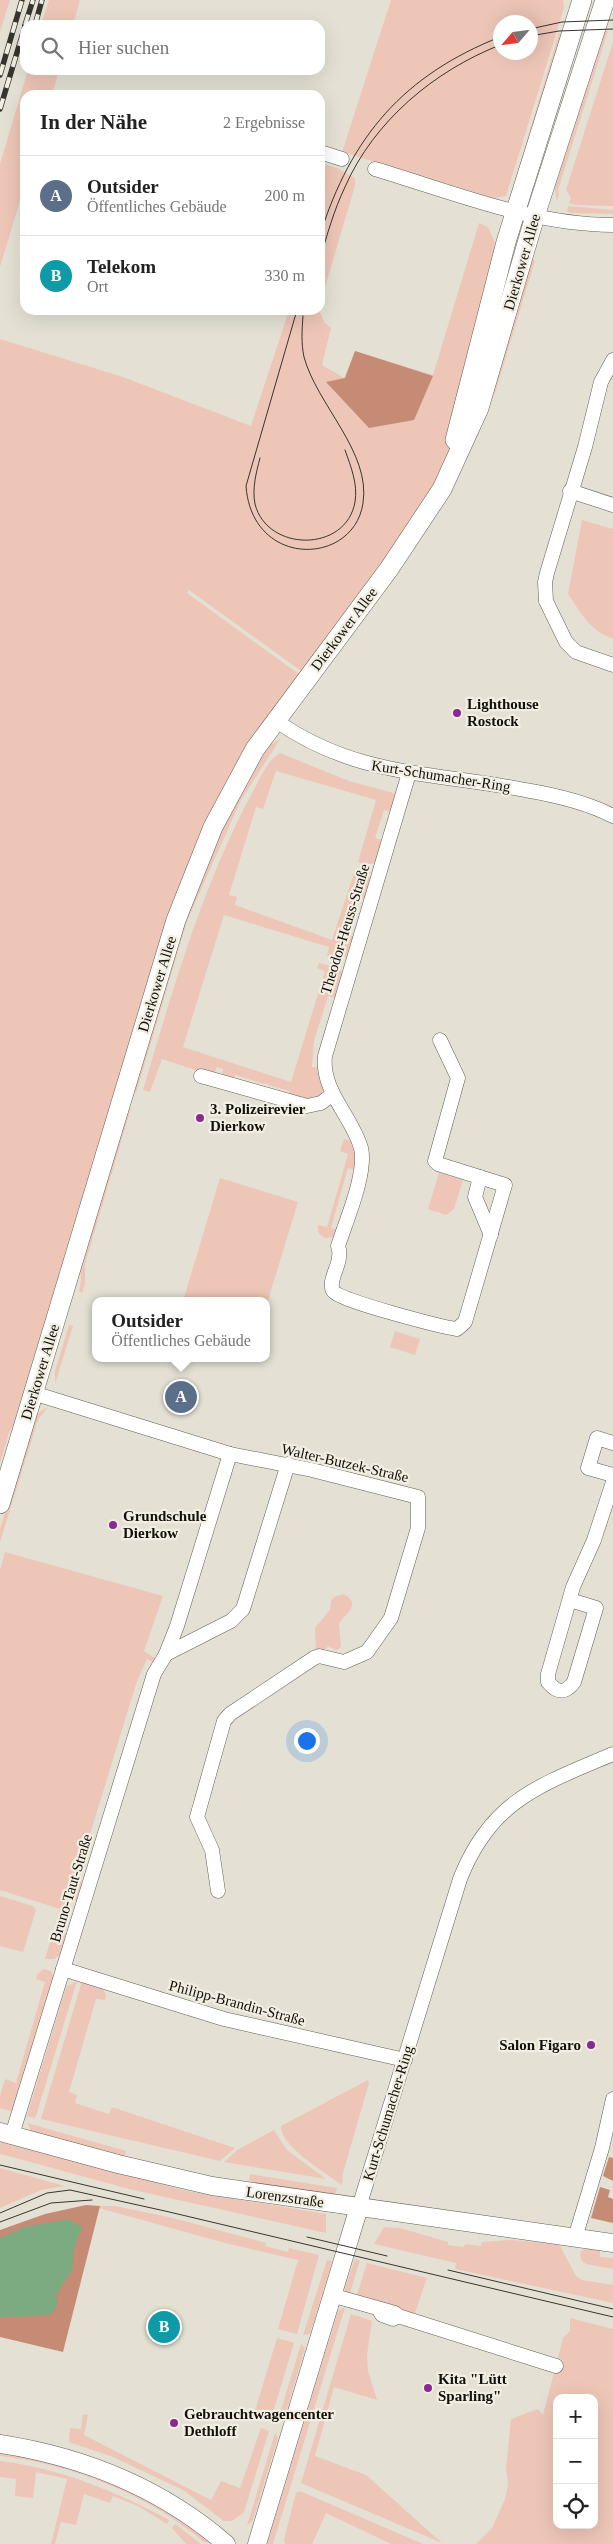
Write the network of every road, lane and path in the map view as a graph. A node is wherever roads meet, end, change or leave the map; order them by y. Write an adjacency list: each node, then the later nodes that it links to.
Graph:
1 (582, 0): 6 (main road, Dierkower Allee)
2 (604, 0): 6 (main road, Dierkower Allee)
3 (325, 153): 4 (street)
4 (342, 158)
5 (375, 169): 6 (street, Dierkower Allee)
6 (526, 213): 7 (street); 12 (main road, Dierkower Allee)
7 (613, 225)
8 (613, 360): 9 (street)
9 (570, 491): 10 (street); 11 (street)
10 (613, 505)
11 (613, 664)
12 (275, 720): 13 (street, Kurt-Schumacher-Ring); 20 (main road, Dierkower Allee)
13 (409, 773): 14 (street, Kurt-Schumacher-Ring); 17 (street, Theodor-Heuss-Straße)
14 (612, 811)
15 (440, 1040): 18 (street, Theodor-Heuss-Straße)
16 (201, 1076): 17 (street)
17 (333, 1094): 19 (street, Theodor-Heuss-Straße)
18 (480, 1177): 19 (street); 19 (street, Theodor-Heuss-Straße)
19 (491, 1235)
20 (33, 1393): 22 (street, Walter-Butzek-Straße); 26 (main road, Dierkower Allee)
21 (613, 1443): 24 (street)
22 (230, 1454): 23 (street, Walter-Butzek-Straße); 28 (street, Bruno-Taut-Straße)
23 (288, 1464): 28 (street); 30 (street, Walter-Butzek-Straße)
24 (613, 1475)
25 (613, 1482): 27 (street)
26 (0, 1504)
27 (570, 1600): 27 (street)
28 (166, 1654): 31 (street, Bruno-Taut-Straße)
29 (613, 1754): 32 (street, Kurt-Schumacher-Ring)
30 (218, 1891)
31 (63, 1969): 32 (street, Philipp-Brandin-Straße); 34 (street, Bruno-Taut-Straße)
32 (405, 2060): 36 (street, Kurt-Schumacher-Ring)
33 (613, 2099): 35 (street)
34 (6, 2134): 36 (street, Lorenzstraße)
35 (608, 2150): 37 (street)
36 (359, 2207): 37 (street, Lorenzstraße); 39 (street, Kurt-Schumacher-Ring)
37 (575, 2238): 38 (street, Lorenzstraße)
38 (613, 2243)
39 (331, 2295): 40 (street); 43 (street, Kurt-Schumacher-Ring)
40 (556, 2366)
41 (0, 2444): 42 (street)
42 (226, 2544)
43 (257, 2544)

